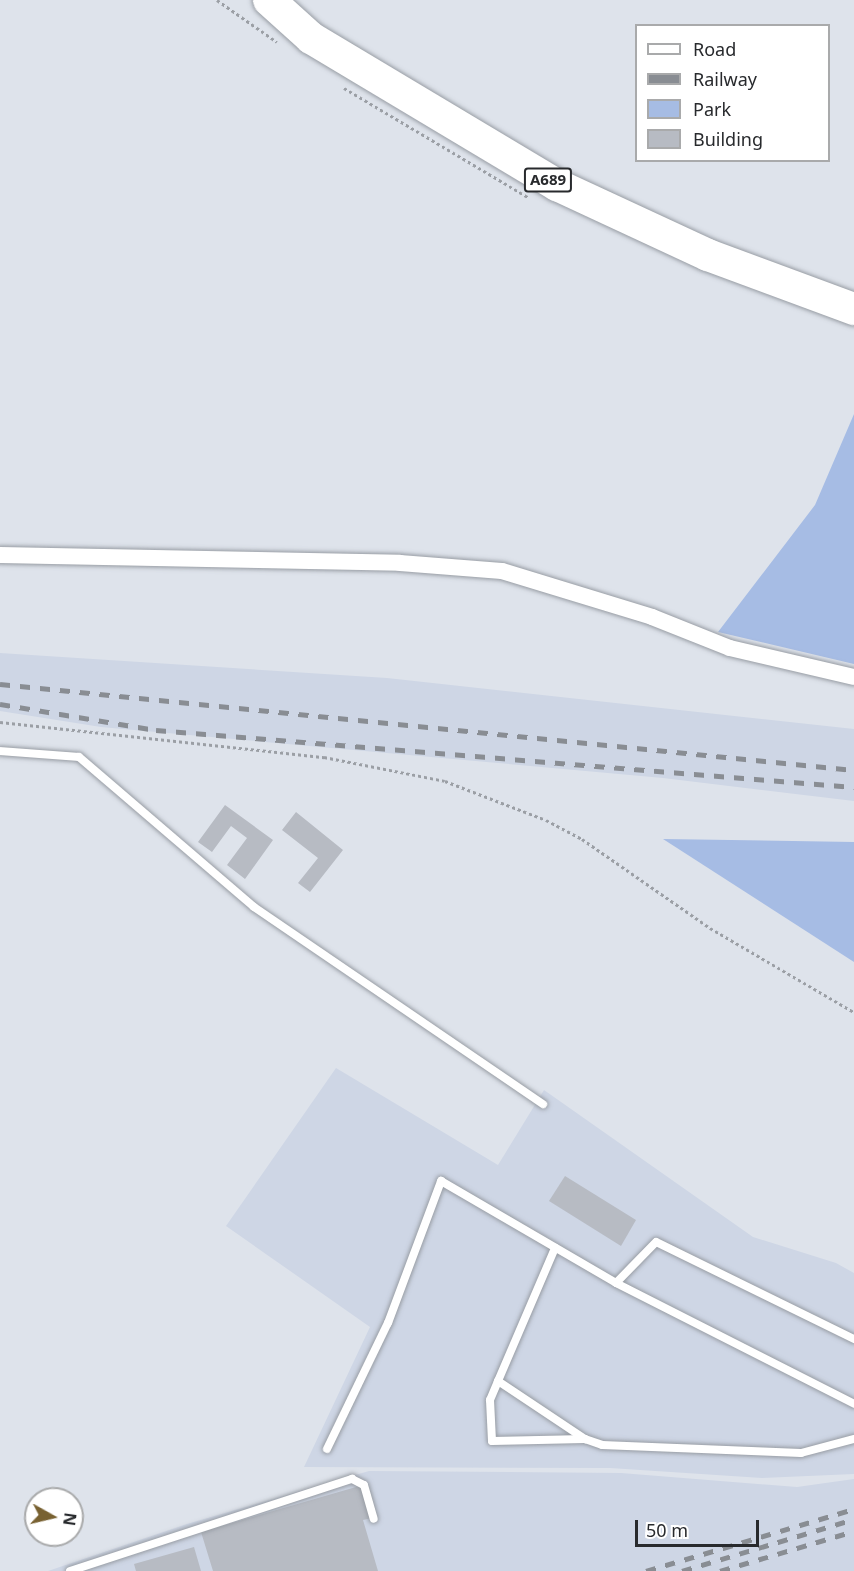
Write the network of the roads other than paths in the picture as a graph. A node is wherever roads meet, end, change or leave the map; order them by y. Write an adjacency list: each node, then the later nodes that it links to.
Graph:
1 (269, 0): 2 (highway, A689)
2 (854, 309)
3 (0, 555): 4 (street)
4 (854, 677)
5 (0, 751): 6 (lane)
6 (543, 1104)
7 (555, 1248): 8 (lane); 10 (lane); 14 (lane)
8 (616, 1283): 9 (lane); 11 (lane)
9 (854, 1339)
10 (498, 1381): 12 (lane); 12 (lane)
11 (854, 1404)
12 (585, 1439): 13 (lane)
13 (854, 1439)
14 (327, 1449)
15 (374, 1519): 16 (lane)
16 (70, 1571)

